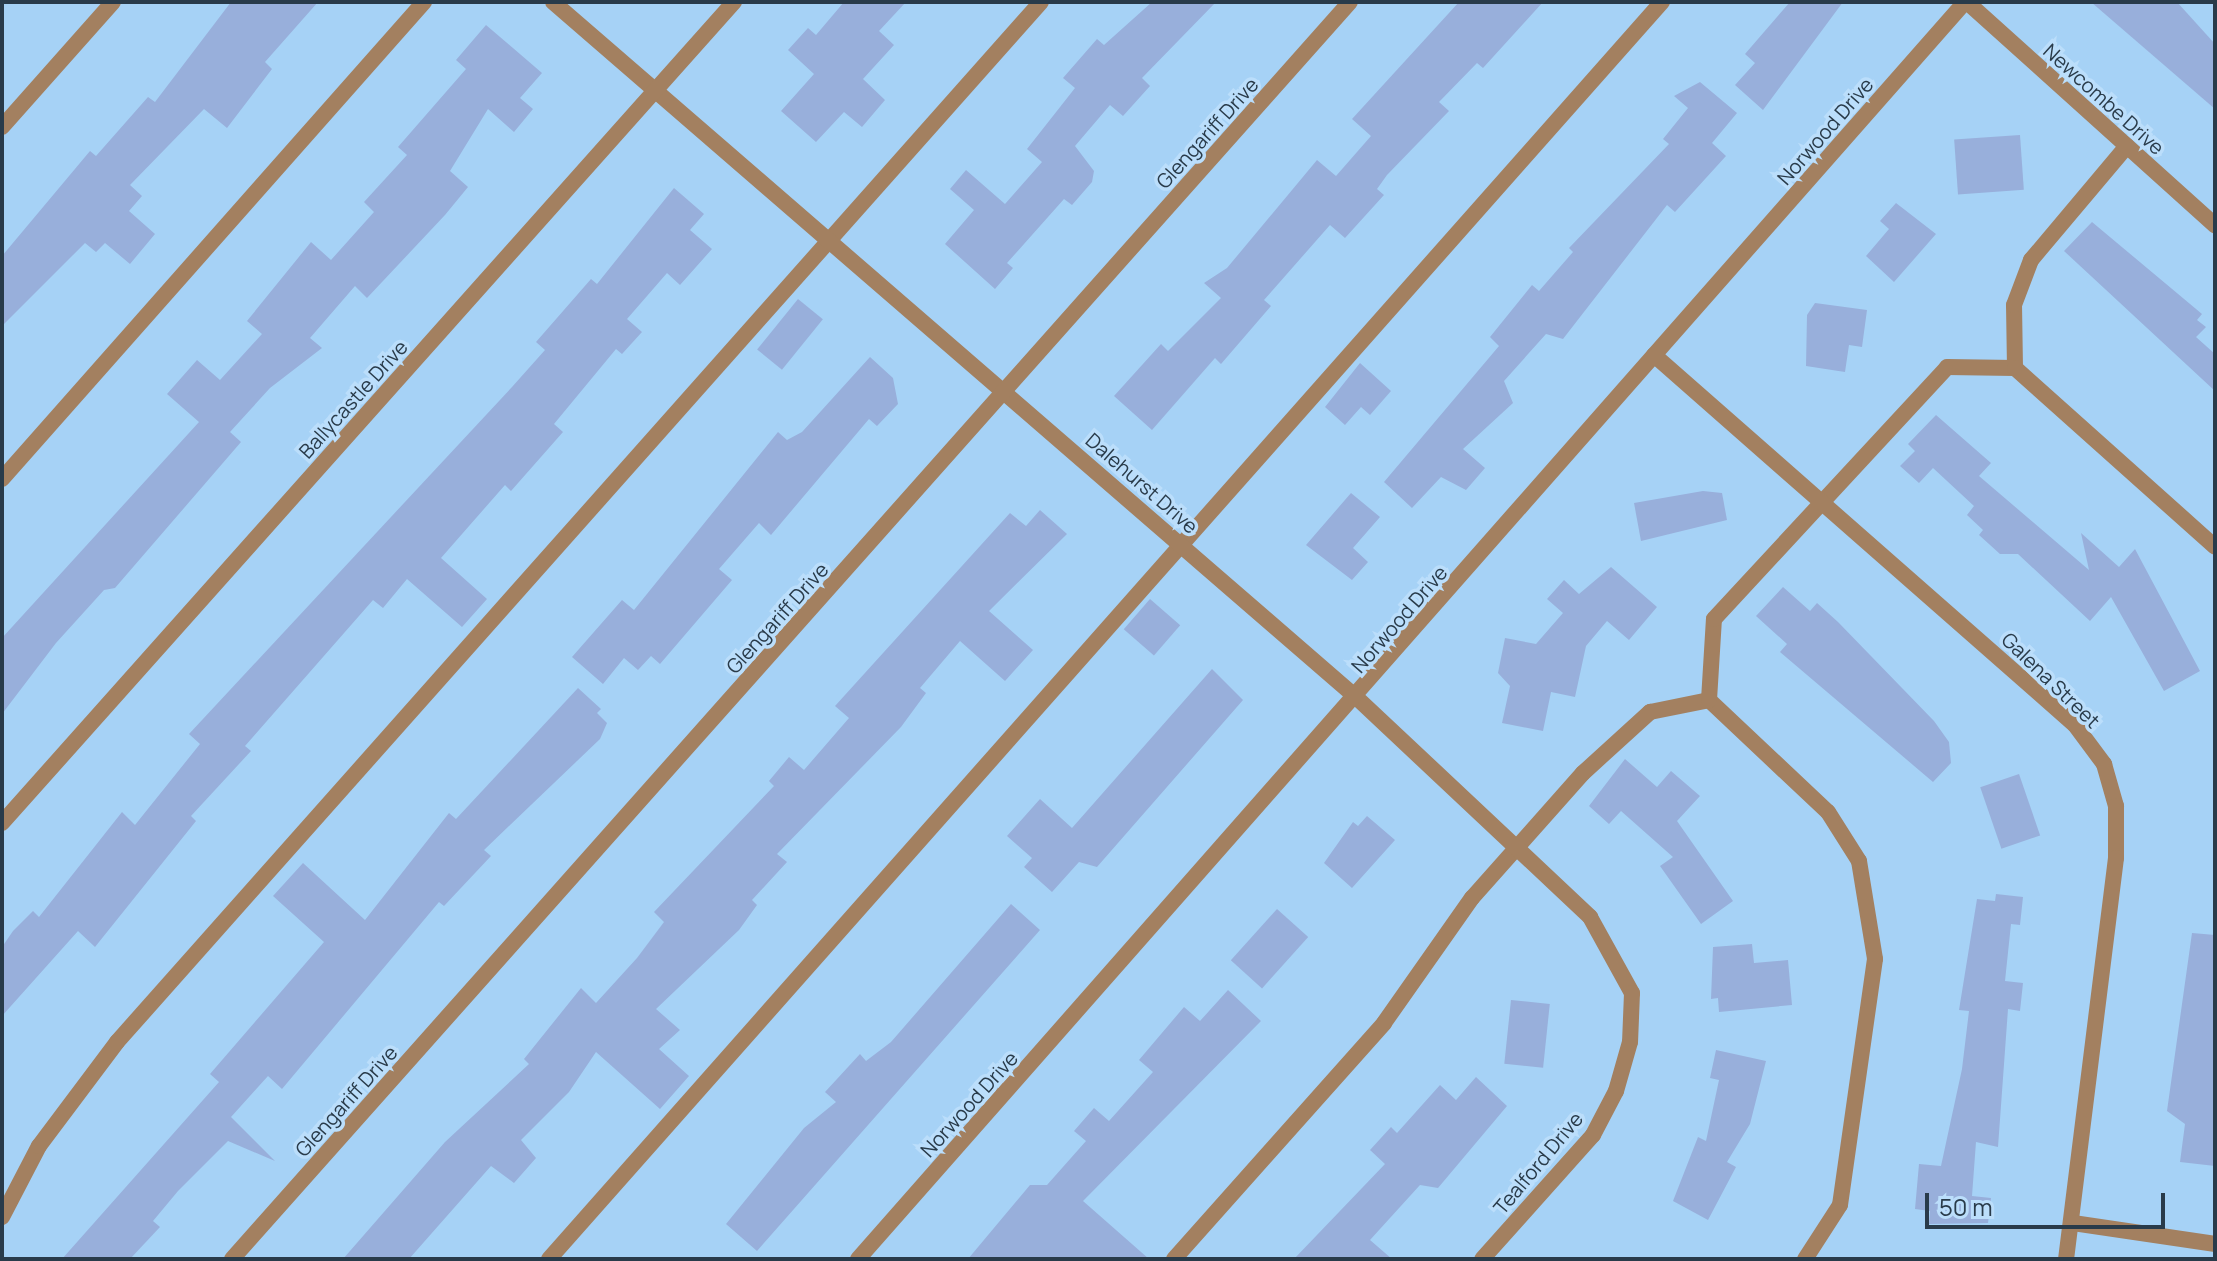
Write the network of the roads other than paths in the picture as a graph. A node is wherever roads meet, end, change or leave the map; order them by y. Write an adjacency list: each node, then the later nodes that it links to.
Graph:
1 (113, 2): 10 (street)
2 (424, 2): 17 (street)
3 (553, 2): 9 (street, Dalehurst Drive)
4 (734, 2): 9 (street, Ballycastle Drive)
5 (1041, 2): 13 (street)
6 (1350, 2): 16 (street, Glengariff Drive)
7 (1662, 2): 19 (street)
8 (1966, 2): 11 (street, Newcombe Drive); 14 (street, Norwood Drive)
9 (656, 90): 13 (street, Dalehurst Drive); 23 (street, Ballycastle Drive)
10 (2, 127)
11 (2127, 146): 12 (street, Newcombe Drive); 15 (street)
12 (2215, 225)
13 (831, 240): 16 (street, Dalehurst Drive); 26 (street)
14 (1654, 355): 18 (street, Galena Street); 21 (street, Norwood Drive)
15 (2015, 368): 18 (street); 20 (street)
16 (1006, 391): 19 (street, Dalehurst Drive); 29 (street, Glengariff Drive)
17 (2, 479)
18 (1824, 500): 22 (street); 27 (street, Galena Street)
19 (1185, 547): 21 (street, Dalehurst Drive); 30 (street)
20 (2215, 547)
21 (1357, 698): 24 (street, Dalehurst Drive); 31 (street, Norwood Drive)
22 (1709, 700): 24 (street); 34 (street)
23 (2, 823)
24 (1521, 845): 25 (street, Dalehurst Drive); 32 (street)
25 (1630, 1042): 33 (street, Tealford Drive)
26 (2, 1217)
27 (2073, 1223): 28 (street); 35 (street, Galena Street)
28 (2215, 1244)
29 (232, 1259)
30 (549, 1259)
31 (858, 1259)
32 (1174, 1259)
33 (1482, 1259)
34 (1805, 1259)
35 (2066, 1259)

